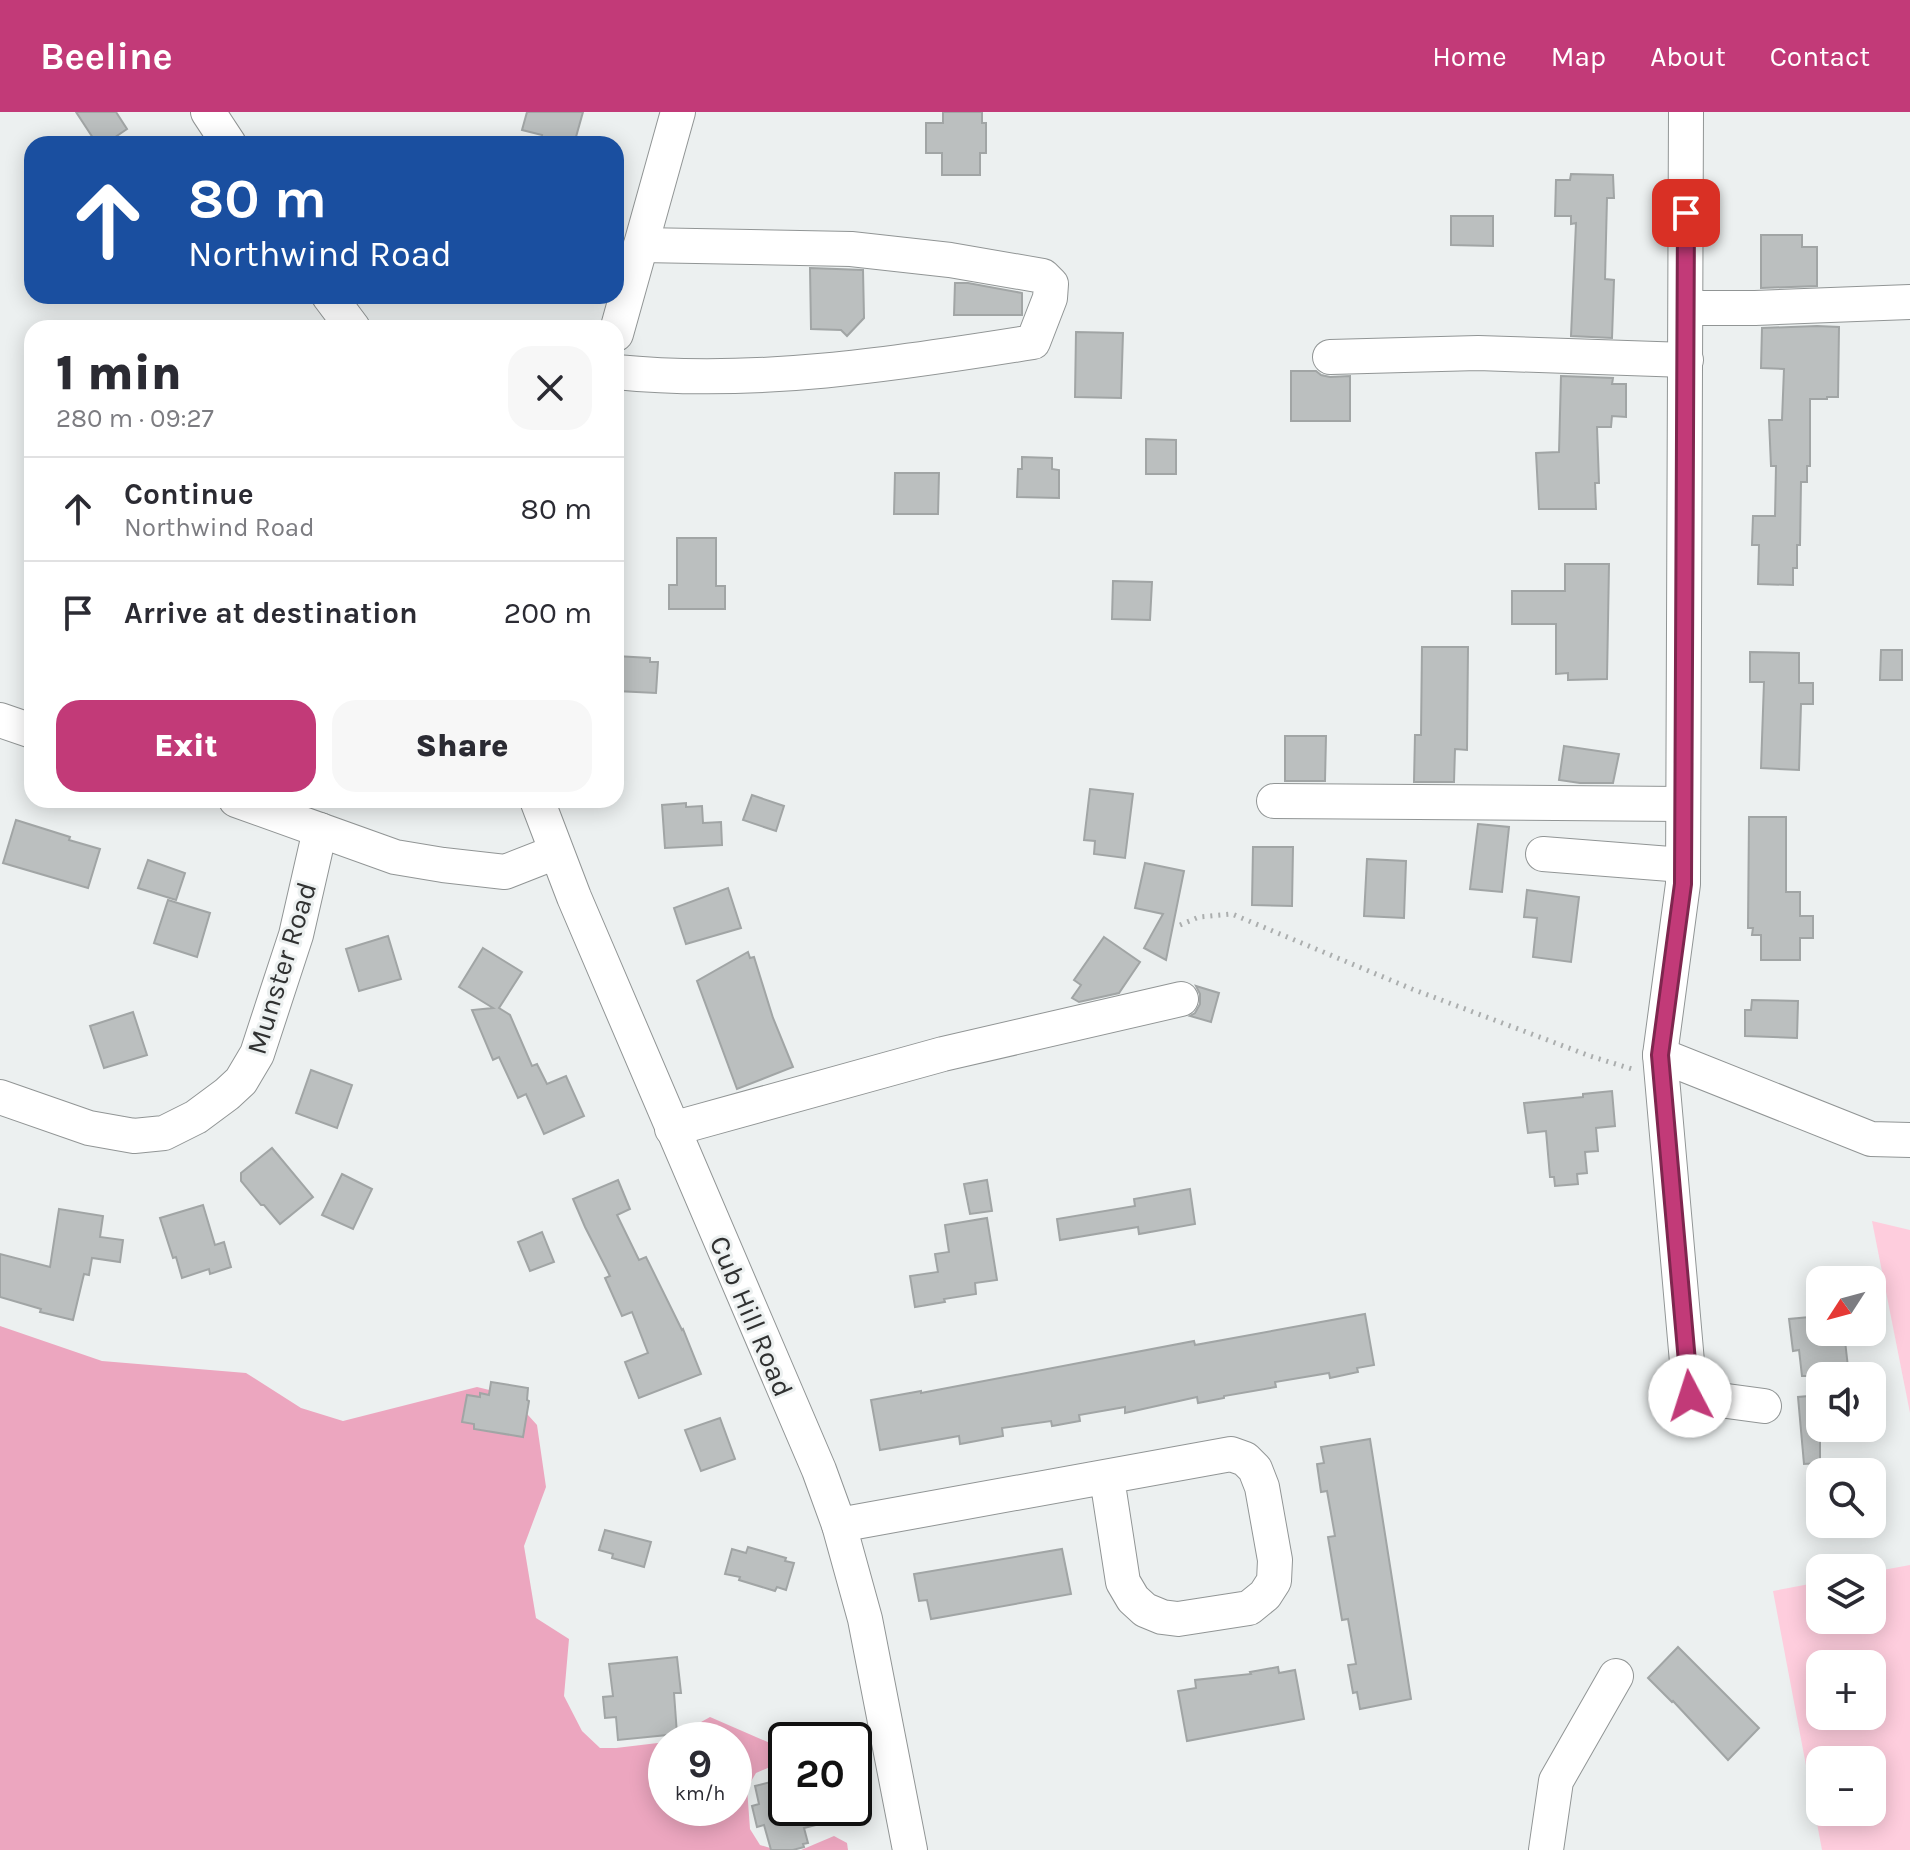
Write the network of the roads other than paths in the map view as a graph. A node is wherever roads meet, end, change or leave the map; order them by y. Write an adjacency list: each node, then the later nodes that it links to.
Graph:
1 (208, 112): 4 (street)
2 (678, 112): 5 (street)
3 (1686, 112): 7 (street)
4 (224, 136)
5 (641, 245): 8 (street); 11 (street)
6 (1910, 302): 7 (street)
7 (1686, 308): 10 (street)
8 (620, 320)
9 (1330, 357): 10 (street)
10 (1686, 360): 15 (street)
11 (624, 373)
12 (0, 720): 13 (street)
13 (24, 728)
14 (1274, 801): 15 (street)
15 (1683, 804): 21 (street)
16 (258, 808): 18 (street)
17 (540, 808): 19 (street, Cub Hill Road)
18 (320, 830): 19 (street); 24 (street, Munster Road)
19 (556, 852): 25 (street, Cub Hill Road)
20 (1543, 854): 21 (street)
21 (1683, 865): 23 (street)
22 (1181, 999): 25 (street)
23 (1660, 1055): 26 (street); 27 (street)
24 (0, 1097)
25 (672, 1129): 29 (street, Cub Hill Road)
26 (1910, 1140)
27 (1764, 1406)
28 (1107, 1478): 28 (street); 29 (street)
29 (839, 1525): 31 (street, Cub Hill Road)
30 (1616, 1676): 32 (street)
31 (910, 1850)
32 (1546, 1850)

